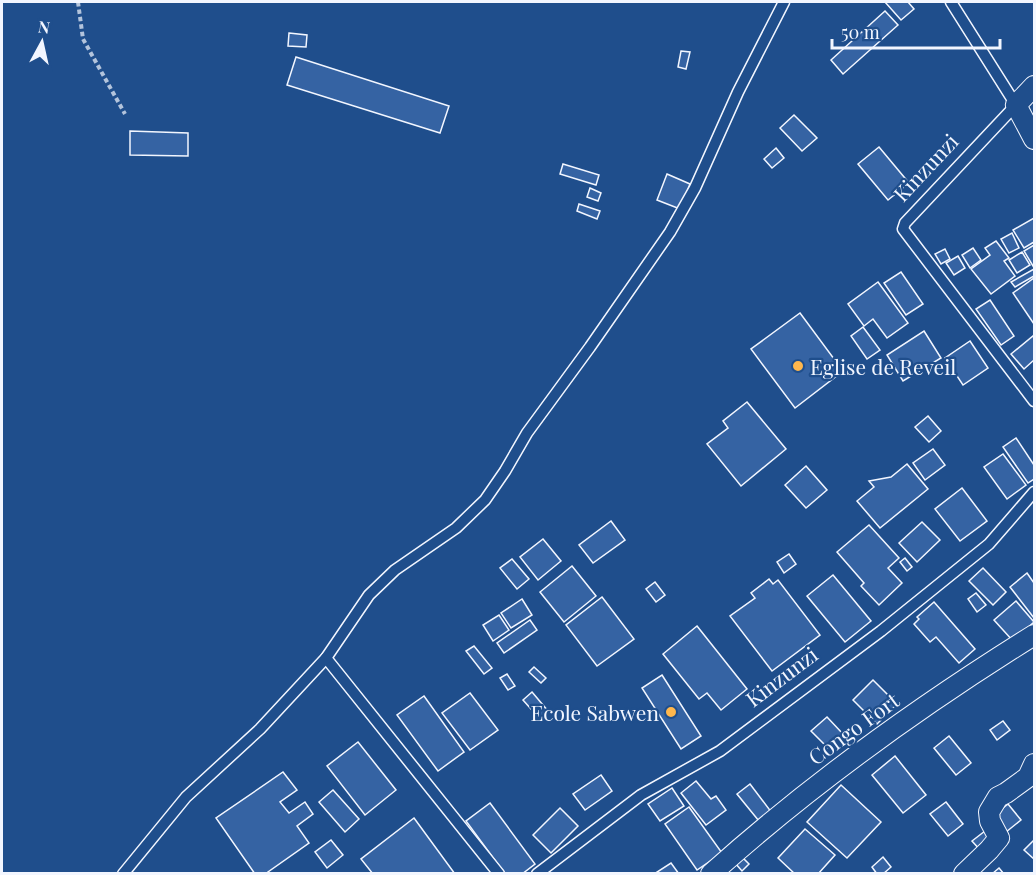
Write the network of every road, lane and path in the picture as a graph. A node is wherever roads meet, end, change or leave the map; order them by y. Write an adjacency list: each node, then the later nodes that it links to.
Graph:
1 (78, 2): 6 (path)
2 (784, 2): 11 (lane)
3 (951, 2): 5 (lane)
4 (1035, 86): 5 (street, Kinzunzi)
5 (1016, 105): 7 (street); 8 (lane, Kinzunzi)
6 (125, 114)
7 (1035, 139)
8 (1035, 400)
9 (1035, 492): 15 (lane, Kinzunzi)
10 (1035, 635): 16 (street, Congo Fort)
11 (326, 658): 13 (lane); 14 (lane)
12 (1035, 764): 17 (street)
13 (123, 873)
14 (500, 873)
15 (537, 873)
16 (711, 873)
17 (964, 873)

